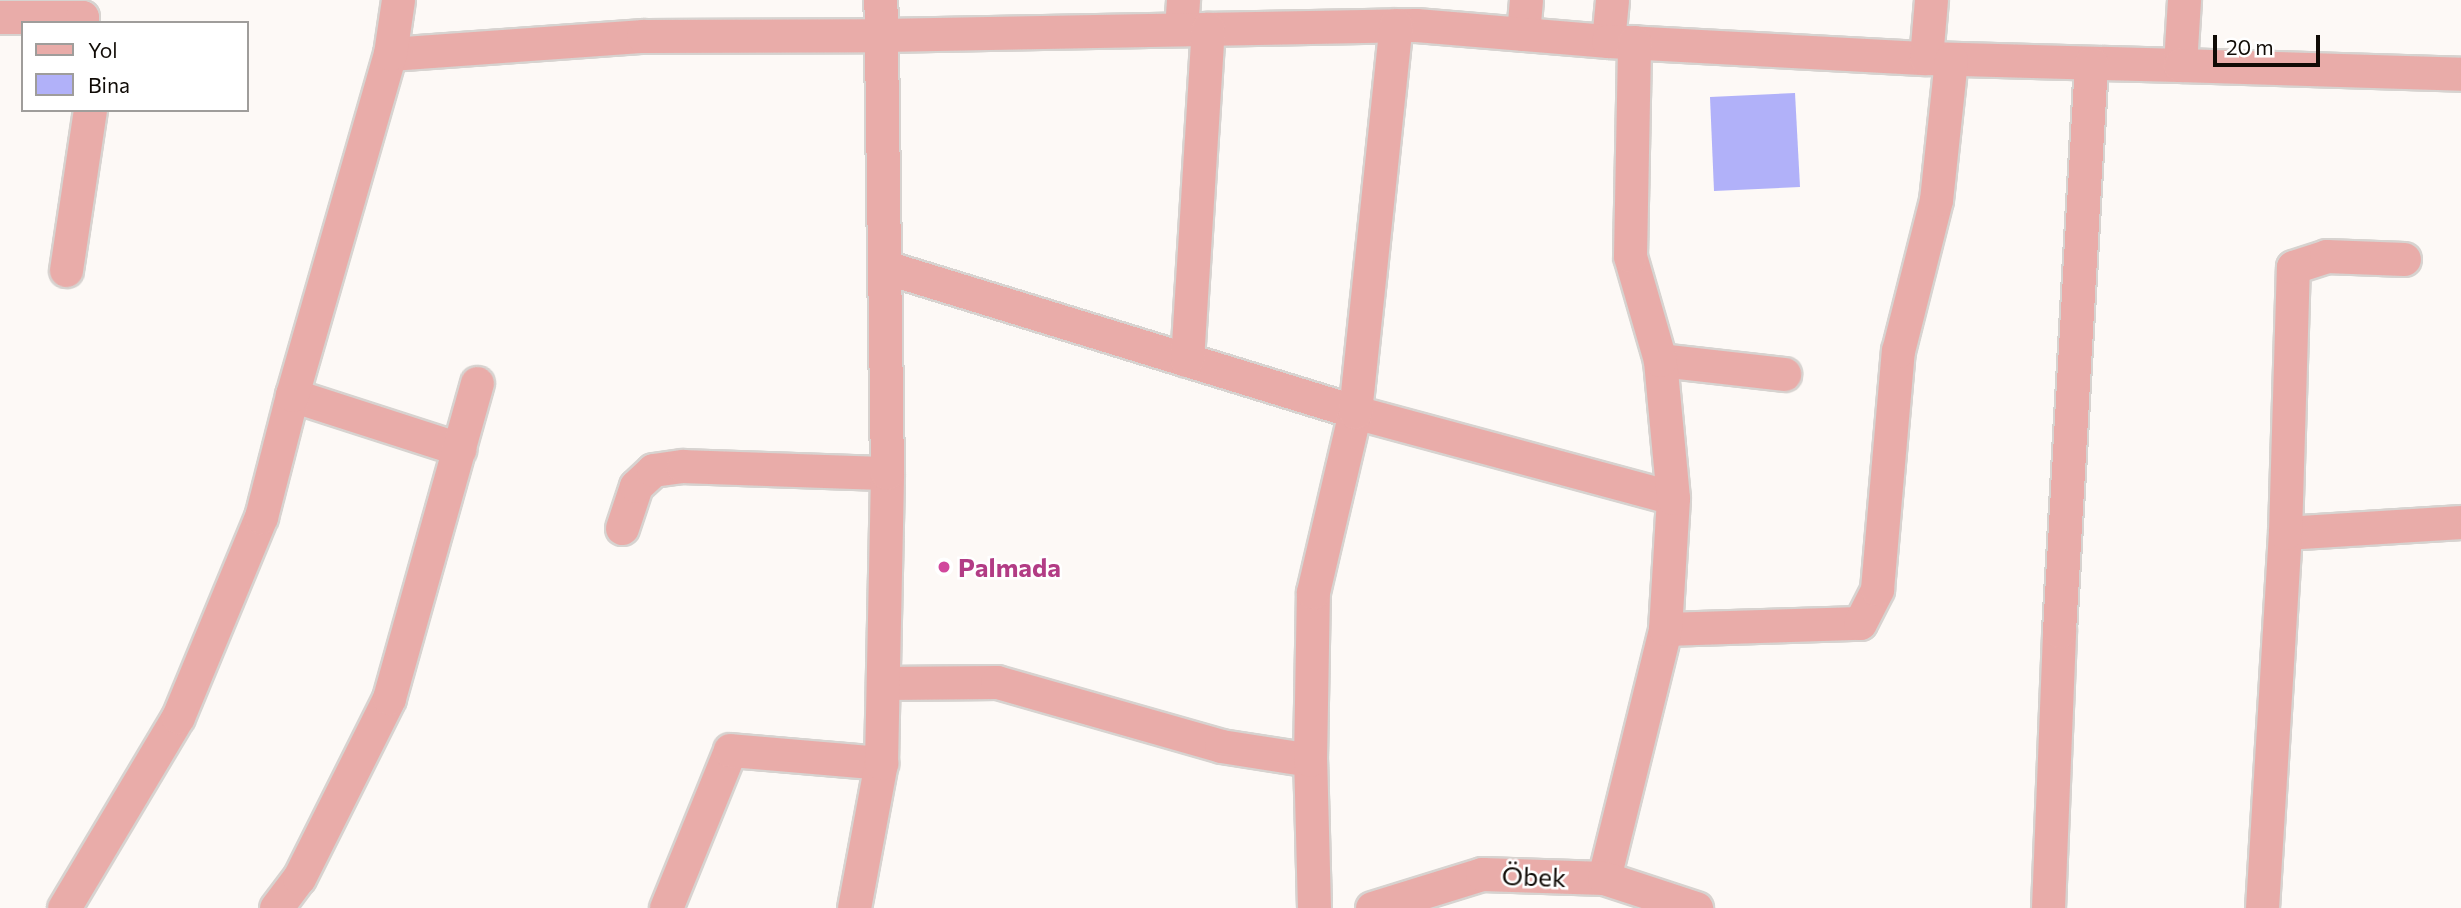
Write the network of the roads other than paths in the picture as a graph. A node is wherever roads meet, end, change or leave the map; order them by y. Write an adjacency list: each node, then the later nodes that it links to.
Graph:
1 (398, 0): 14 (street)
2 (880, 0): 12 (street)
3 (1526, 0): 11 (street)
4 (1612, 0): 13 (street)
5 (1931, 0): 15 (street)
6 (2184, 0): 17 (street)
7 (0, 17): 10 (street)
8 (1410, 17): 9 (street); 11 (street); 28 (street)
9 (1191, 20): 12 (street); 23 (street)
10 (82, 21)
11 (1523, 34): 13 (street)
12 (882, 35): 14 (street); 21 (street)
13 (1621, 41): 15 (street); 24 (street)
14 (390, 54): 27 (street)
15 (1939, 59): 16 (street); 35 (street)
16 (2091, 63): 17 (street); 47 (street)
17 (2180, 65): 18 (street)
18 (2461, 75)
19 (90, 112): 22 (street)
20 (2404, 258): 34 (street)
21 (885, 267): 23 (street); 30 (street)
22 (66, 270)
23 (1187, 360): 28 (street)
24 (1660, 360): 25 (street); 31 (street)
25 (1784, 374)
26 (477, 383): 29 (street)
27 (292, 395): 29 (street); 40 (street)
28 (1355, 412): 31 (street); 37 (street)
29 (459, 449): 41 (street)
30 (887, 473): 33 (street); 36 (street)
31 (1674, 498): 35 (street)
32 (2461, 522): 34 (street)
33 (622, 528)
34 (2285, 533): 48 (street)
35 (1665, 629): 39 (street)
36 (883, 682): 37 (street); 38 (street)
37 (1310, 760): 44 (street)
38 (881, 763): 42 (street); 43 (street)
39 (1604, 878): 45 (street, Öbek); 46 (street, Öbek)
40 (64, 908)
41 (276, 908)
42 (666, 908)
43 (854, 908)
44 (1314, 908)
45 (1373, 908)
46 (1696, 908)
47 (2048, 908)
48 (2262, 908)

